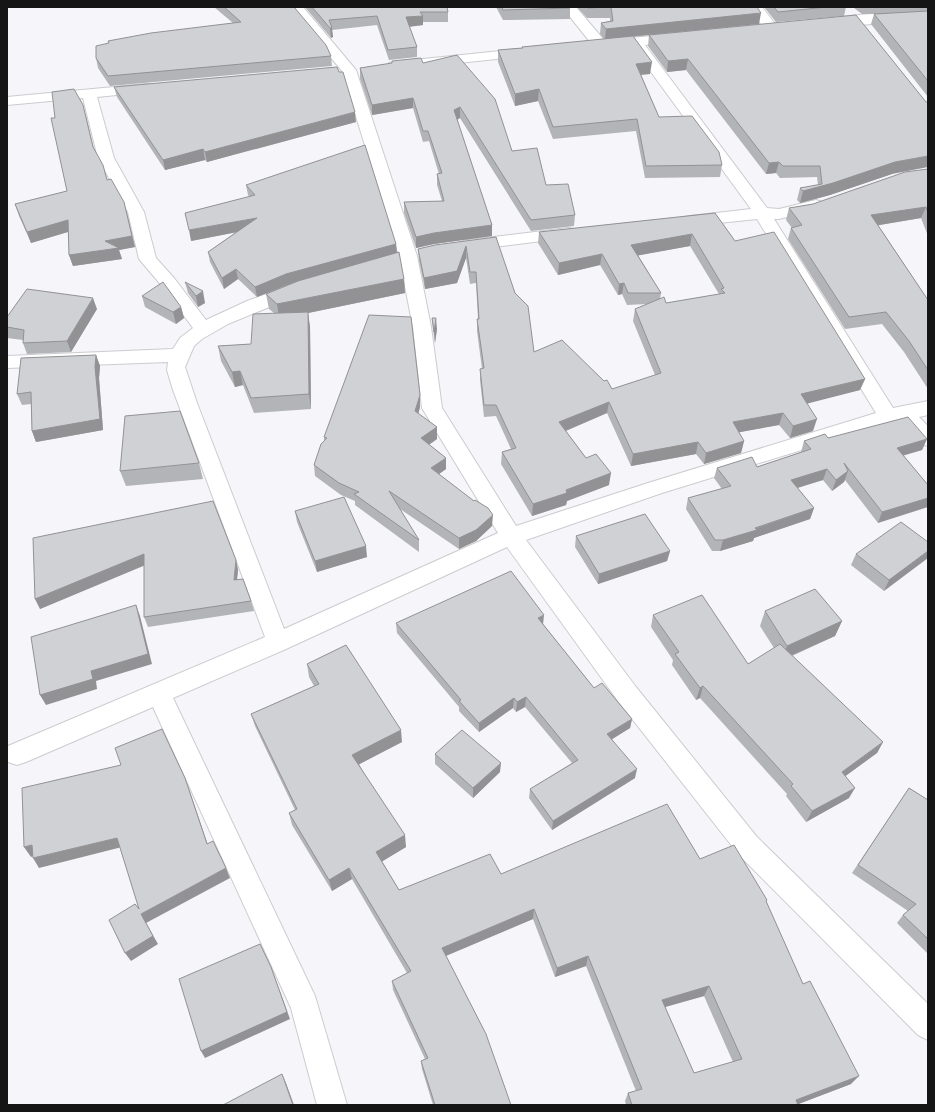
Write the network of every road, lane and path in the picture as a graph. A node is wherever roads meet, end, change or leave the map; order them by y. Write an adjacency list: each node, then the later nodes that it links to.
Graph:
1 (296, 7): 33 (street)
2 (569, 7): 14 (street)
3 (755, 7): 9 (street)
4 (842, 7): 6 (street)
5 (928, 16): 6 (street)
6 (858, 20): 7 (street); 11 (street)
7 (819, 24)
8 (788, 28): 9 (street)
9 (772, 29): 10 (street)
10 (757, 31)
11 (867, 32)
12 (688, 37): 13 (street)
13 (635, 41): 14 (street); 22 (street)
14 (600, 45): 15 (street)
15 (585, 46)
16 (538, 51): 17 (street)
17 (380, 67)
18 (160, 87): 19 (street)
19 (88, 93): 20 (street); 27 (street)
20 (7, 101)
21 (834, 200): 22 (street)
22 (762, 213): 23 (street); 31 (street)
23 (677, 222)
24 (583, 232): 25 (street)
25 (450, 248)
26 (309, 286): 27 (street)
27 (203, 329): 28 (street)
28 (180, 355): 29 (street); 34 (street)
29 (7, 362)
30 (928, 408): 31 (street)
31 (896, 414): 32 (street); 33 (street)
32 (928, 439)
33 (511, 536): 34 (street); 37 (street)
34 (278, 642): 35 (street)
35 (158, 694): 36 (street); 38 (street)
36 (17, 754)
37 (928, 1025)
38 (332, 1105)

